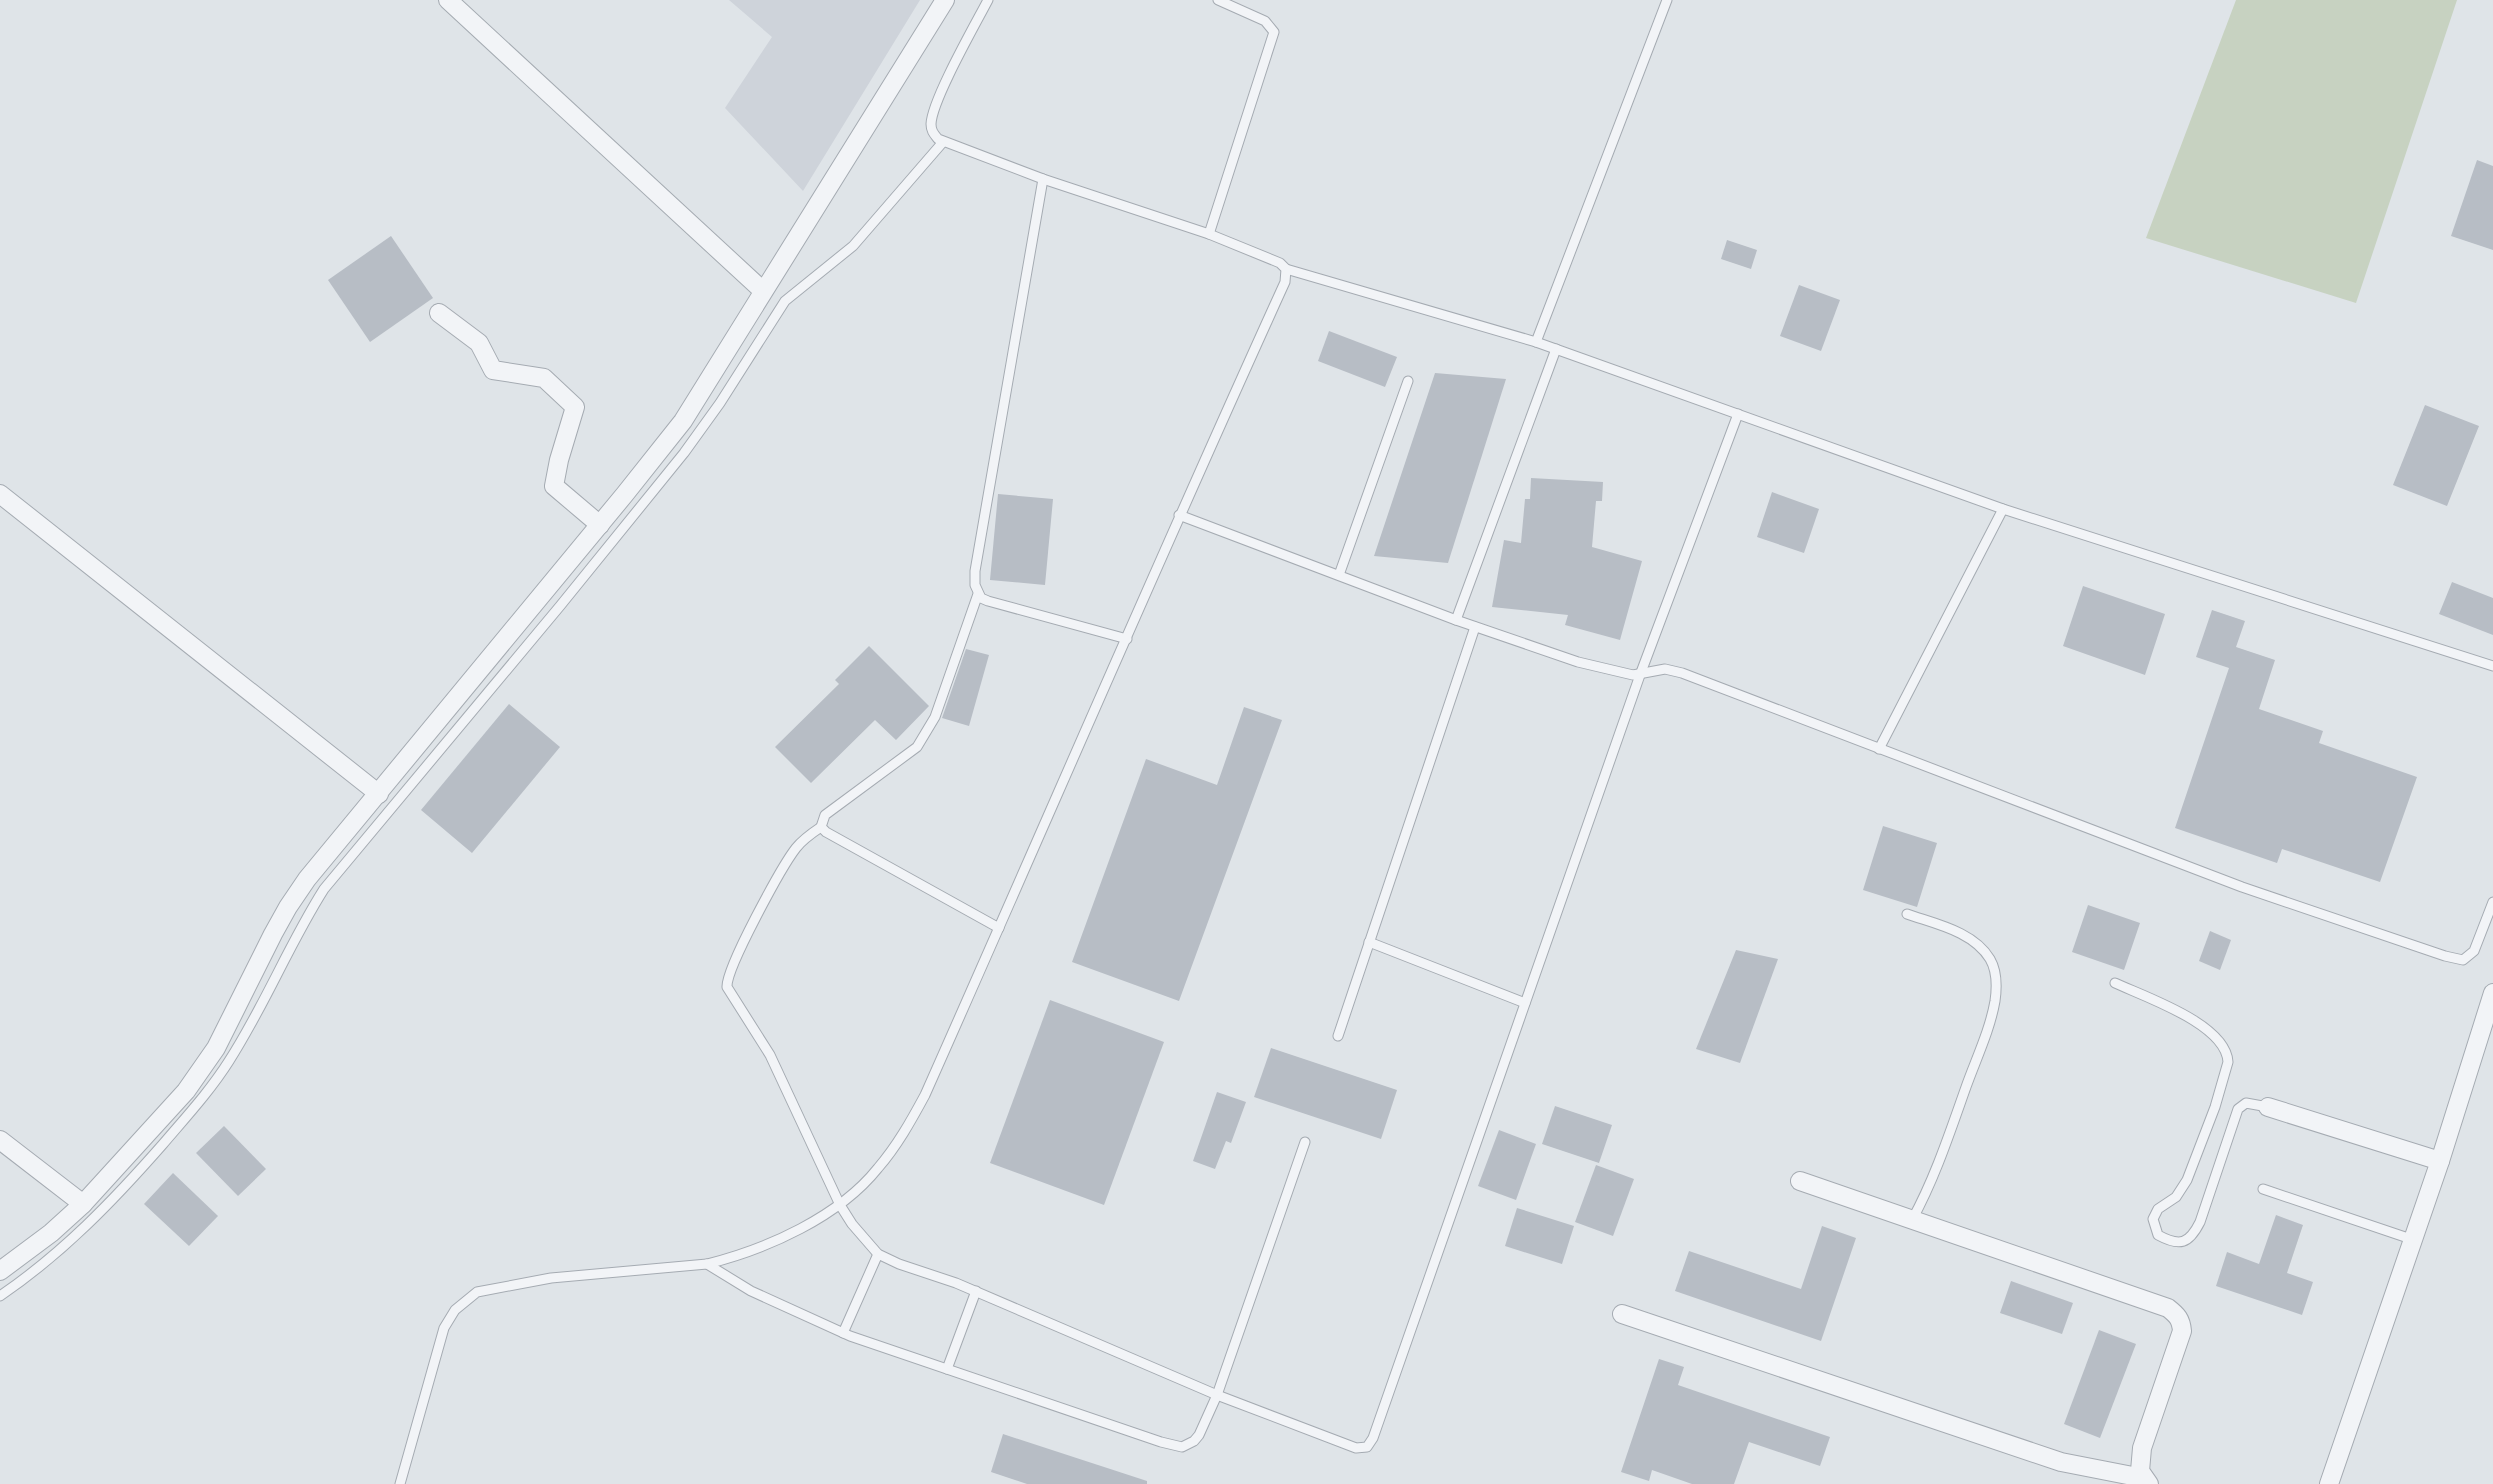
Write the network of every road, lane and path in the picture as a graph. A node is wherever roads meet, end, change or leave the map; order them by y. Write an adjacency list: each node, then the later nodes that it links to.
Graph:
1 (448, 0): 10 (street)
2 (945, 0): 10 (street)
3 (988, 0): 6 (lane)
4 (1218, 0): 8 (lane)
5 (1667, 0): 12 (lane)
6 (943, 142): 7 (lane); 52 (lane)
7 (1043, 178): 8 (lane); 21 (lane)
8 (1209, 234): 9 (lane)
9 (1286, 269): 12 (lane); 18 (lane)
10 (763, 291): 19 (street)
11 (439, 313): 19 (street)
12 (1536, 342): 13 (lane)
13 (1556, 349): 15 (lane); 22 (lane)
14 (1408, 382): 20 (lane)
15 (1738, 414): 17 (lane); 26 (lane)
16 (0, 494): 28 (street)
17 (2003, 509): 25 (lane); 27 (lane)
18 (1179, 515): 20 (lane); 24 (lane)
19 (600, 525): 28 (street)
20 (1339, 575): 22 (lane)
21 (978, 594): 24 (lane); 29 (lane)
22 (1456, 620): 23 (lane)
23 (1475, 627): 26 (lane); 33 (lane)
24 (1127, 639): 32 (lane)
25 (2493, 666)
26 (1640, 675): 27 (lane); 36 (lane)
27 (1879, 749): 30 (lane)
28 (380, 794): 44 (street)
29 (821, 827): 32 (lane); 45 (lane)
30 (2493, 902)
31 (1907, 914): 46 (lane)
32 (999, 928): 45 (lane)
33 (1369, 942): 36 (lane); 37 (lane)
34 (2115, 983): 38 (lane)
35 (2493, 993): 41 (street)
36 (1525, 1003): 56 (lane)
37 (1338, 1036)
38 (2268, 1107): 41 (street)
39 (0, 1140): 44 (street)
40 (1305, 1142): 56 (lane)
41 (2441, 1161): 47 (street)
42 (1800, 1181): 46 (street)
43 (2263, 1189): 47 (lane)
44 (83, 1204): 50 (street)
45 (840, 1205): 48 (lane); 49 (lane)
46 (1912, 1220): 57 (street)
47 (2414, 1240): 59 (street)
48 (878, 1254): 51 (lane); 54 (lane)
49 (707, 1264): 54 (lane); 58 (lane)
50 (0, 1271)
51 (976, 1291): 55 (lane); 56 (lane)
52 (0, 1296)
53 (1622, 1314): 57 (street)
54 (843, 1333): 55 (lane)
55 (947, 1369): 56 (lane)
56 (1217, 1395)
57 (2146, 1481)
58 (400, 1484)
59 (2329, 1484)

